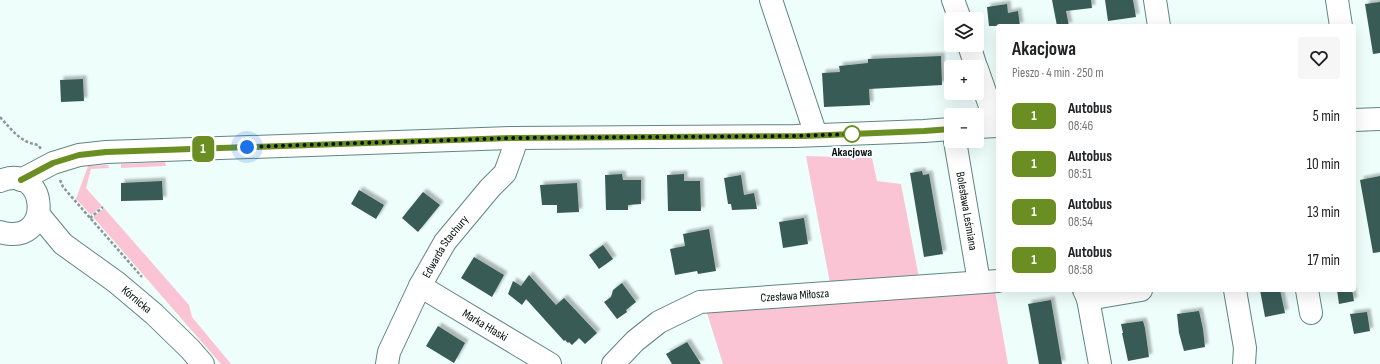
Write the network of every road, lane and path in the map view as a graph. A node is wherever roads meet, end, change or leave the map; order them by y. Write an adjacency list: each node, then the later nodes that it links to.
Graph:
1 (771, 0): 14 (street)
2 (954, 0): 5 (street)
3 (1155, 0): 6 (street)
4 (1337, 0): 7 (street)
5 (958, 12)
6 (1159, 24)
7 (1341, 24)
8 (984, 98): 12 (street)
9 (0, 117): 17 (path)
10 (1356, 117): 11 (street)
11 (1380, 119)
12 (991, 127)
13 (944, 130): 14 (street)
14 (816, 135): 15 (street)
15 (512, 138): 17 (street); 28 (street, Edwarda Stachury)
16 (957, 148): 27 (street, Bolesława Leśmiana)
17 (53, 163): 18 (street); 19 (street); 22 (path)
18 (7, 178): 19 (street)
19 (37, 194): 21 (street)
20 (103, 207): 22 (path)
21 (38, 215): 23 (street); 25 (street)
22 (90, 218): 26 (path)
23 (24, 231): 24 (street); 25 (street)
24 (0, 232)
25 (63, 244): 34 (street, Kórnicka)
26 (144, 280)
27 (988, 281): 37 (street, Czesława Miłosza)
28 (420, 286): 35 (street, Edwarda Stachury); 36 (street, Marka Hłaski)
29 (1114, 292): 32 (street)
30 (1235, 292): 39 (street)
31 (1307, 292): 33 (street)
32 (1086, 294): 38 (street)
33 (1311, 313)
34 (203, 364)
35 (387, 364)
36 (550, 364)
37 (613, 364)
38 (1100, 364)
39 (1244, 364)

